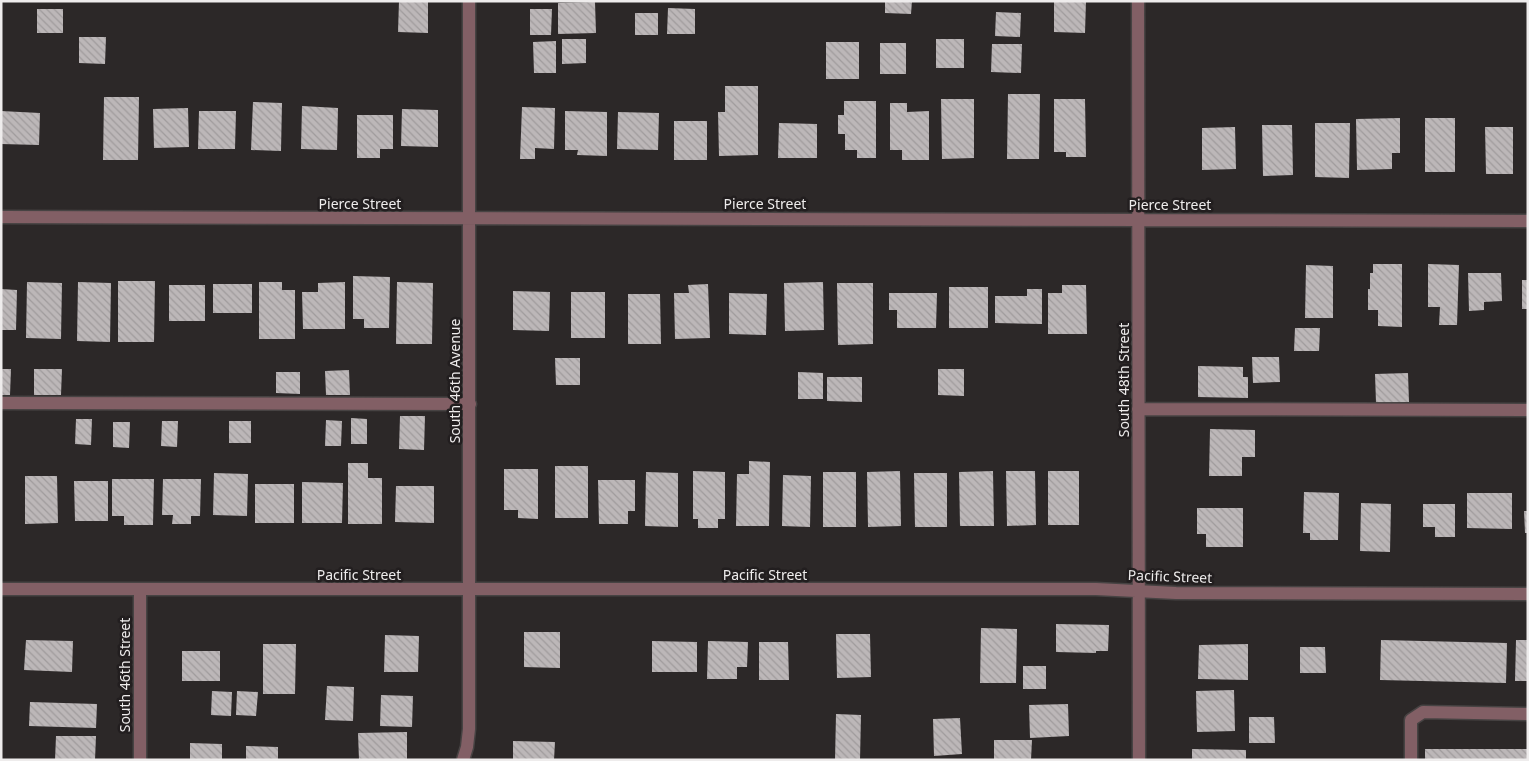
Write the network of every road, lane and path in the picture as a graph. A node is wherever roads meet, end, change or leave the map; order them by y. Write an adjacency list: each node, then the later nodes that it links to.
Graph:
1 (469, 1): 4 (street, South 46th Avenue)
2 (1138, 1): 5 (street, South 48th Street)
3 (1, 217): 4 (street, Pierce Street)
4 (468, 218): 5 (street, Pierce Street); 8 (street, South 46th Avenue)
5 (1138, 219): 6 (street, Pierce Street); 9 (street, South 48th Street)
6 (1528, 221)
7 (1, 403): 8 (street)
8 (470, 404): 12 (street, South 46th Avenue)
9 (1138, 409): 10 (street); 14 (street, South 48th Street)
10 (1528, 410)
11 (1, 589): 13 (street, Pacific Street)
12 (468, 589): 13 (street, Pacific Street); 14 (street, Pacific Street); 18 (street, South 46th Avenue)
13 (140, 590): 17 (street, South 46th Street)
14 (1138, 591): 15 (street, Pacific Street); 19 (street, South 48th Street)
15 (1528, 594)
16 (1528, 714): 20 (street)
17 (140, 760)
18 (463, 760)
19 (1139, 760)
20 (1411, 760)

